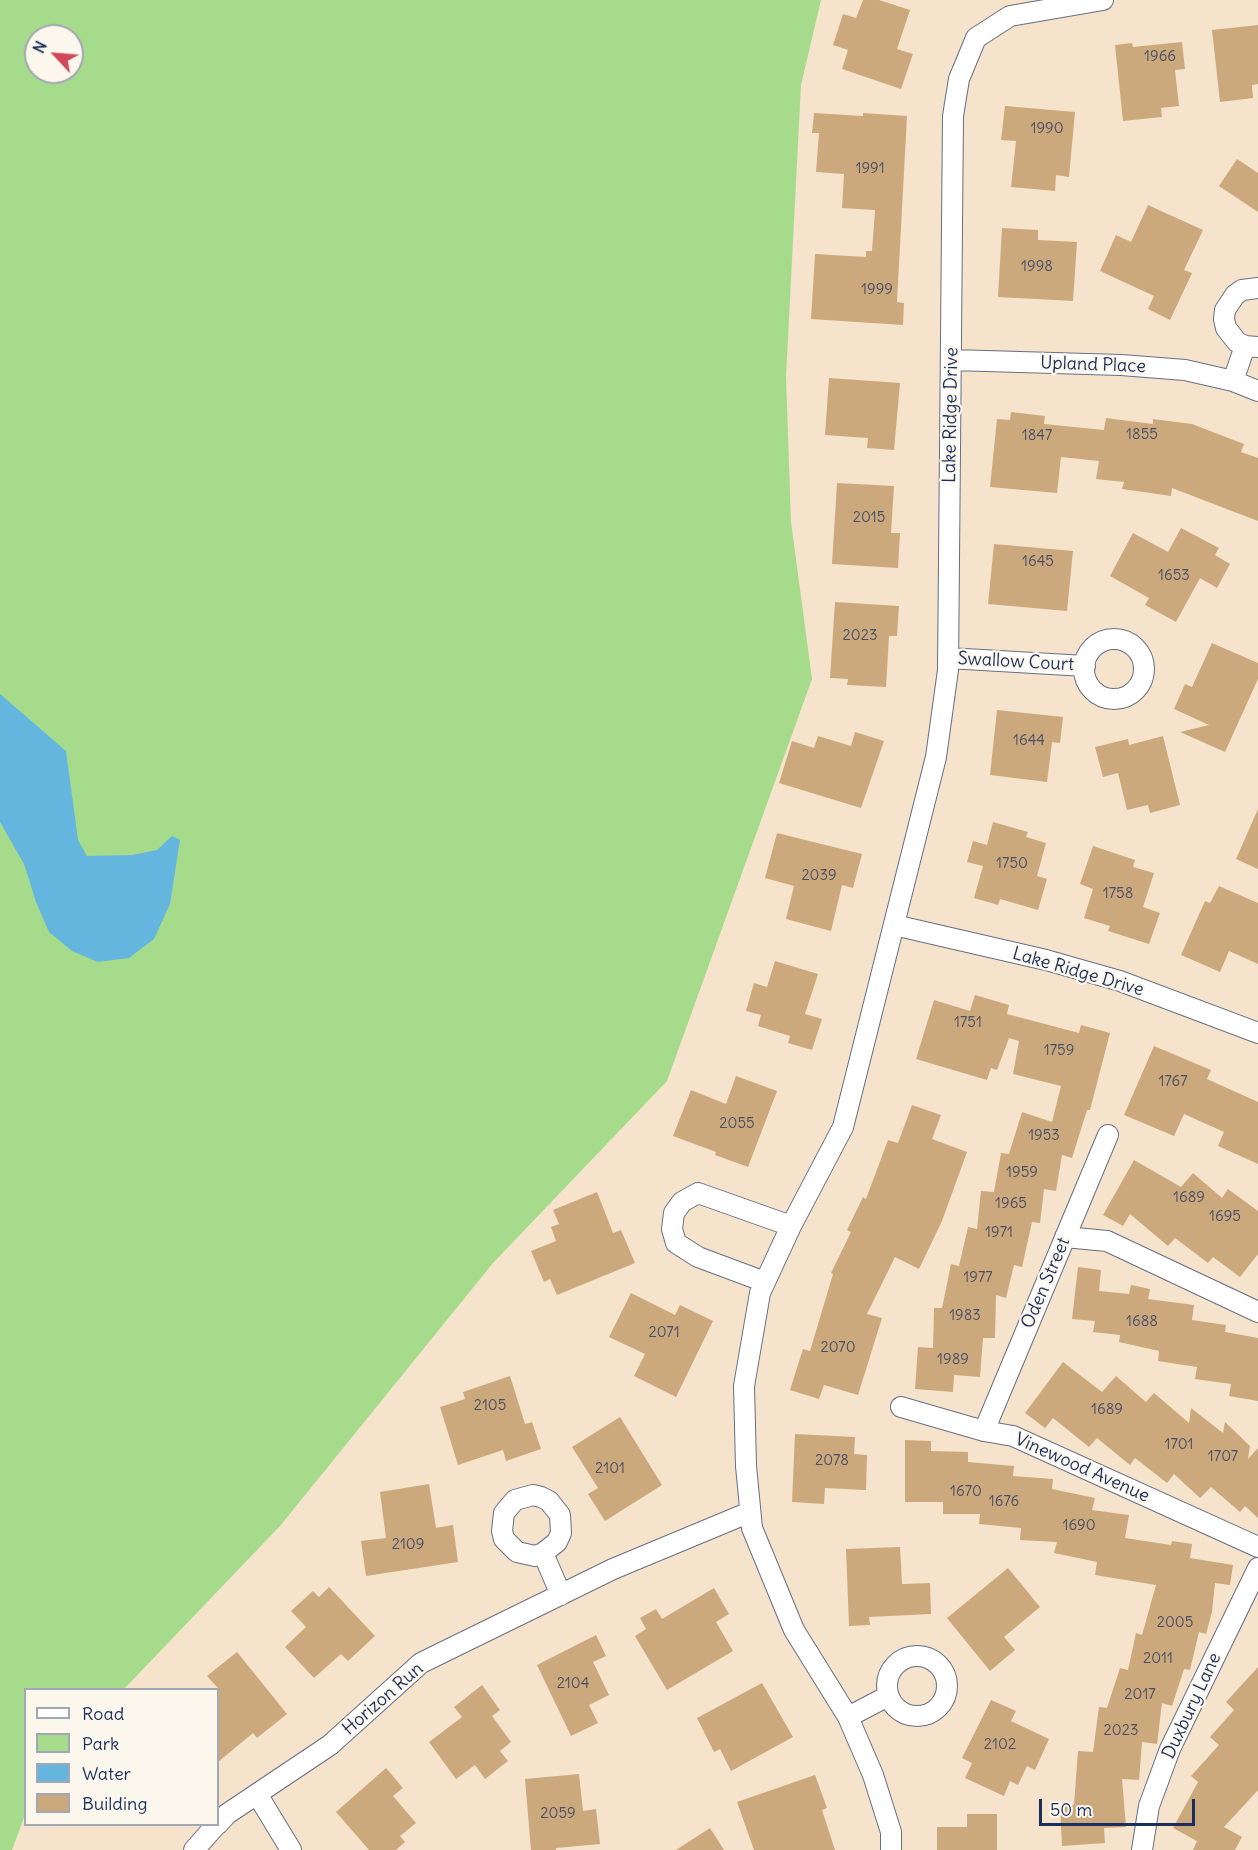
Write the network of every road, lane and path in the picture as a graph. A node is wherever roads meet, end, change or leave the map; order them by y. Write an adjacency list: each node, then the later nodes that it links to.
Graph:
1 (1103, 0): 4 (street, Lake Ridge Drive)
2 (1258, 288): 3 (street)
3 (1251, 347): 5 (street)
4 (952, 360): 5 (street, Upland Place); 7 (street, Lake Ridge Drive)
5 (1233, 381): 6 (street, Upland Place)
6 (1258, 391)
7 (948, 658): 8 (street, Swallow Court); 9 (street, Lake Ridge Drive)
8 (1084, 666)
9 (894, 925): 10 (street, Lake Ridge Drive); 12 (street, Lake Ridge Drive)
10 (1258, 1034)
11 (1108, 1135): 13 (street, Oden Street)
12 (791, 1226): 14 (street, Lake Ridge Drive); 14 (street)
13 (1065, 1237): 15 (street); 17 (street, Oden Street)
14 (765, 1282): 18 (street, Lake Ridge Drive)
15 (1258, 1312)
16 (901, 1407): 17 (street, Vinewood Avenue)
17 (984, 1431): 19 (street, Vinewood Avenue)
18 (750, 1512): 22 (street, Horizon Run); 24 (street, Lake Ridge Drive)
19 (1258, 1547)
20 (543, 1553): 22 (street)
21 (1258, 1568): 31 (street, Duxbury Lane)
22 (561, 1595): 25 (street, Horizon Run)
23 (888, 1696): 24 (street)
24 (848, 1717): 30 (street, Lake Ridge Drive)
25 (256, 1794): 26 (street, Horizon Run); 29 (street)
26 (219, 1822)
27 (215, 1826): 28 (street, Horizon Run)
28 (194, 1850)
29 (291, 1850)
30 (891, 1850)
31 (1142, 1850)

